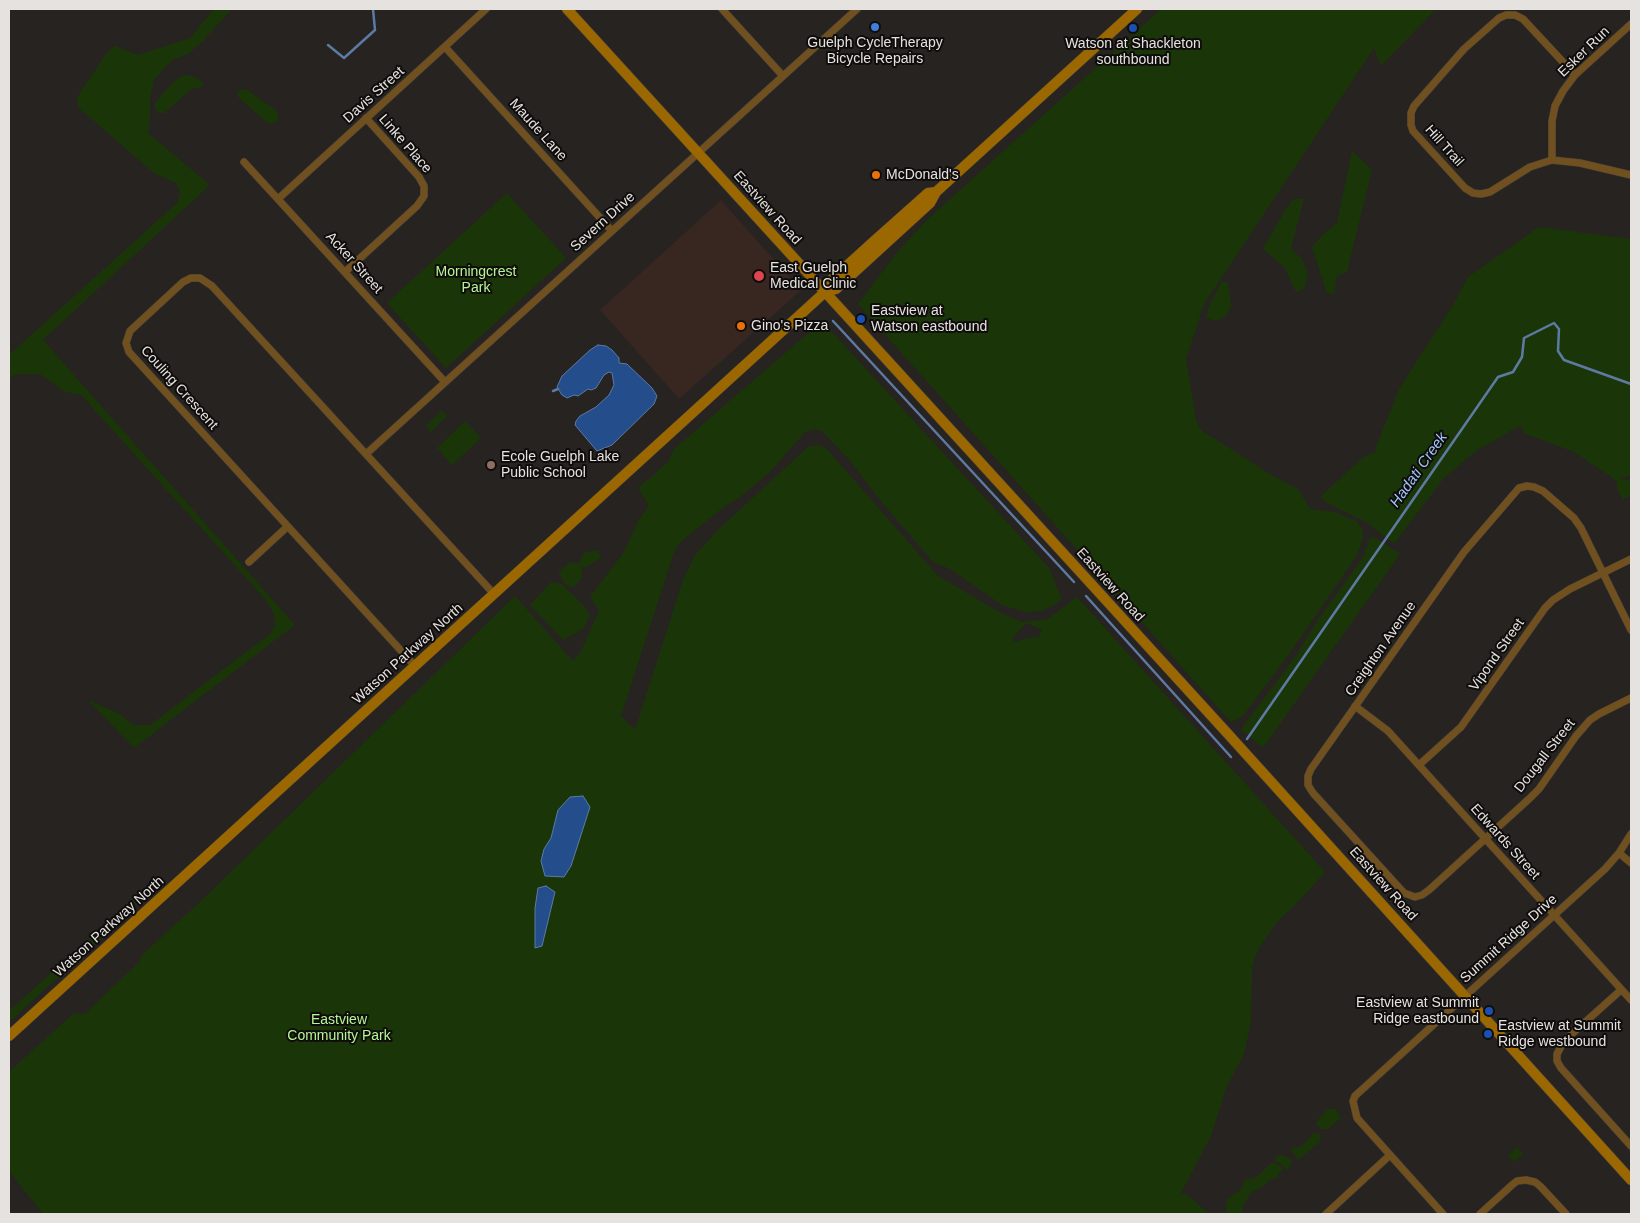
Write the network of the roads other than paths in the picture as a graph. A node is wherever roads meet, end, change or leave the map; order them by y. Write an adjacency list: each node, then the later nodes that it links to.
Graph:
1 (486, 9): 7 (street, Davis Street)
2 (567, 9): 11 (street, Eastview Road)
3 (722, 9): 9 (street)
4 (857, 9): 9 (street, Severn Drive)
5 (1137, 9): 18 (street, Watson Parkway North)
6 (1631, 24): 8 (street, Esker Run)
7 (445, 47): 10 (street, Davis Street); 16 (street, Maude Lane)
8 (1575, 75): 12 (street, Esker Run); 12 (street, Hill Trail)
9 (784, 76): 11 (street, Severn Drive)
10 (366, 118): 15 (street, Davis Street); 17 (street, Linke Place)
11 (698, 153): 16 (street, Severn Drive); 18 (street, Eastview Road)
12 (1552, 160): 14 (street, Hill Trail)
13 (244, 162): 15 (street, Acker Street)
14 (1631, 175)
15 (278, 199): 17 (street, Acker Street)
16 (612, 230): 19 (street, Severn Drive)
17 (345, 272): 19 (street, Acker Street)
18 (825, 292): 25 (street, Watson Parkway North); 37 (street, Eastview Road)
19 (445, 382): 20 (street, Severn Drive)
20 (366, 454): 21 (street, Couling Crescent); 25 (street, Couling Crescent)
21 (287, 527): 23 (street); 27 (street, Couling Crescent)
22 (1631, 559): 24 (street, Vipond Street)
23 (249, 562)
24 (1604, 572): 26 (street, Creighton Avenue); 29 (street, Creighton Avenue); 30 (street, Vipond Street)
25 (494, 594): 27 (street, Watson Parkway North)
26 (1631, 630)
27 (414, 666): 39 (street, Watson Parkway North)
28 (1631, 698): 32 (street, Dougall Street)
29 (1355, 706): 30 (street, Edwards Street); 32 (street, Creighton Avenue)
30 (1419, 765): 32 (street, Edwards Street)
31 (1631, 834): 33 (street, Summit Ridge Drive)
32 (1486, 838): 35 (street, Edwards Street)
33 (1619, 853): 34 (street); 35 (street, Summit Ridge Drive)
34 (1631, 863)
35 (1554, 915): 36 (street, Edwards Street); 37 (street, Summit Ridge Drive)
36 (1621, 990): 38 (street, Edwards Street); 40 (street)
37 (1464, 996): 41 (street, Summit Ridge Drive); 42 (street, Eastview Road)
38 (1631, 1000)
39 (9, 1036)
40 (1631, 1146)
41 (1390, 1155): 43 (street); 44 (street, Summit Ridge Drive)
42 (1631, 1180)
43 (1326, 1214)
44 (1443, 1214)
45 (1480, 1214): 46 (street)
46 (1566, 1214)

